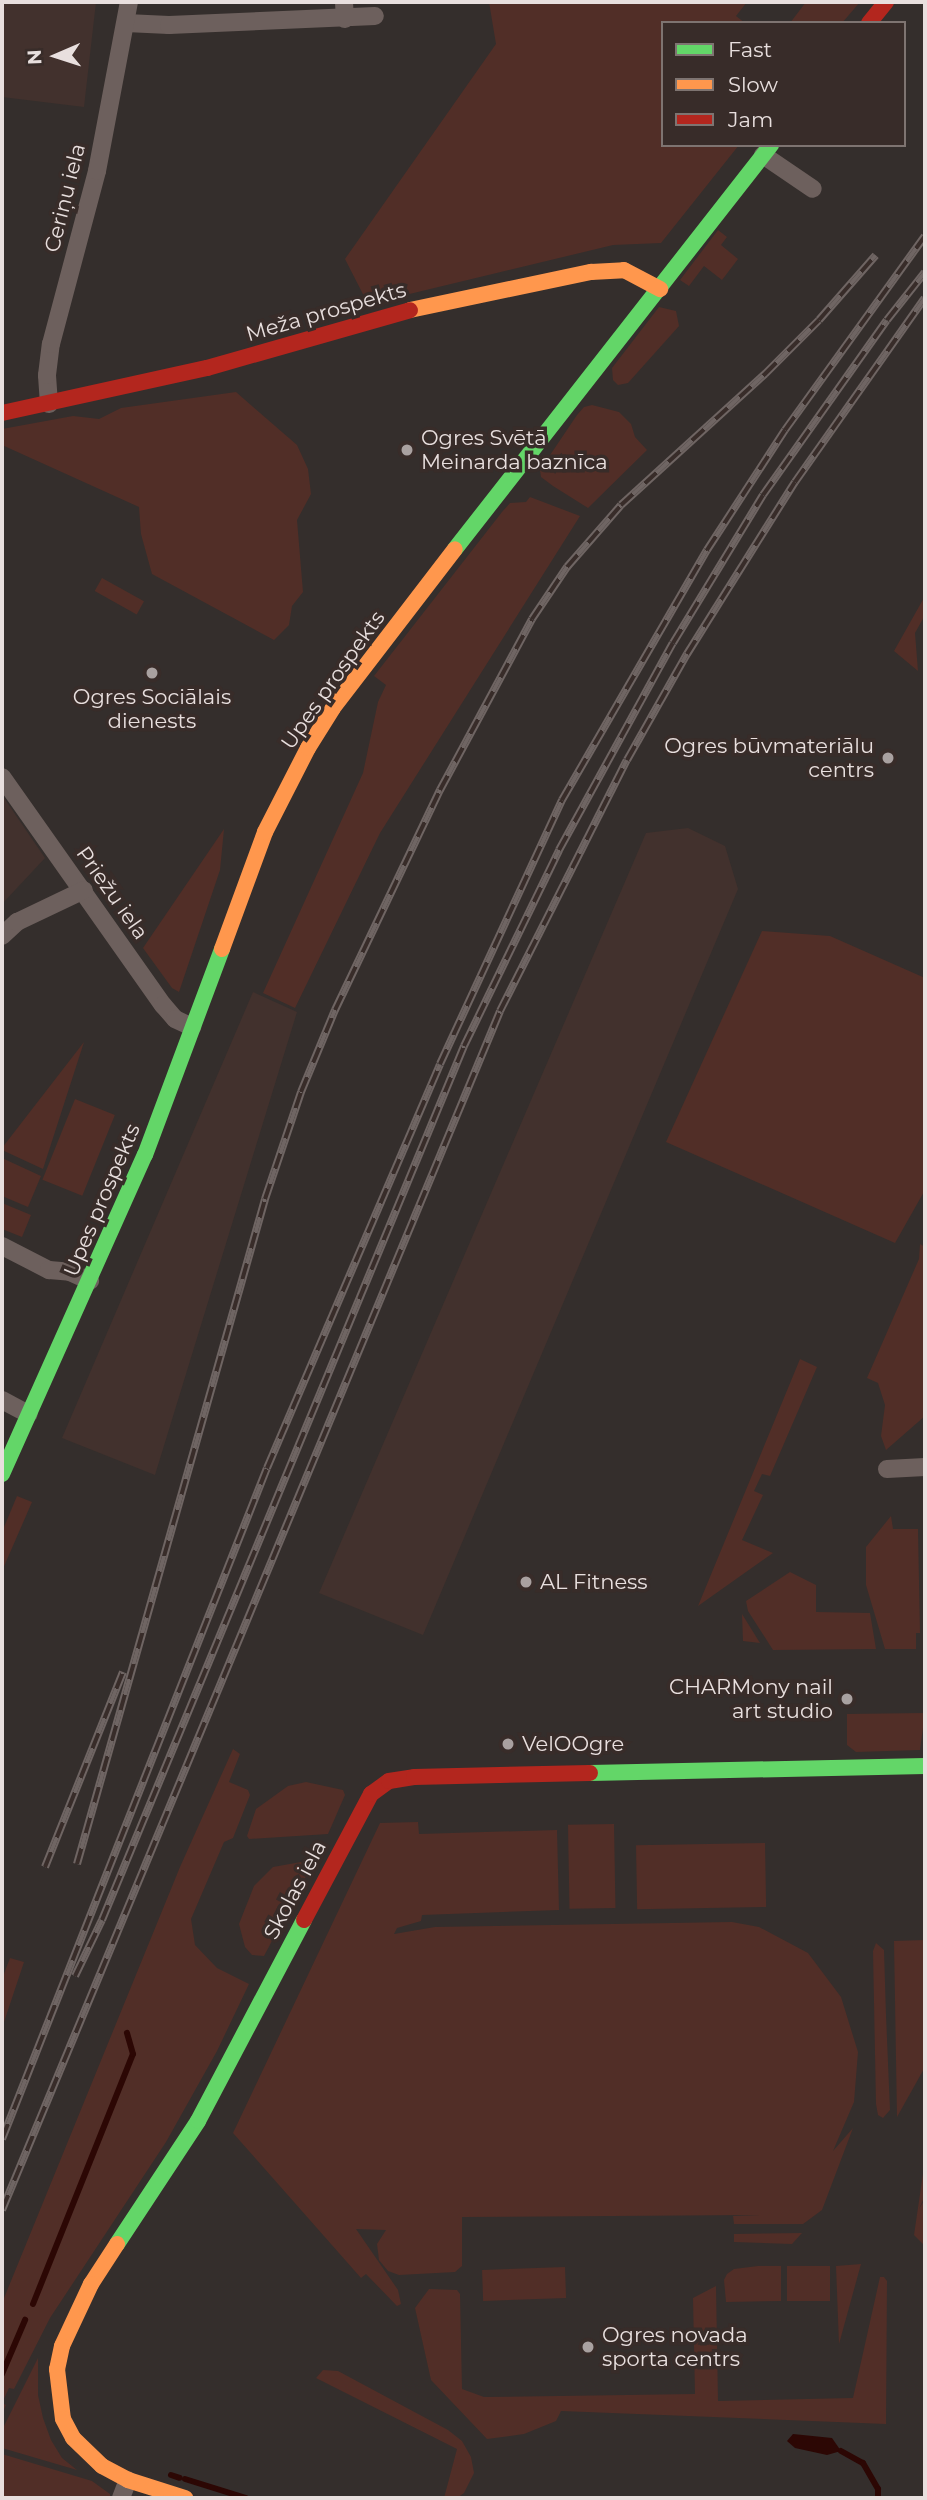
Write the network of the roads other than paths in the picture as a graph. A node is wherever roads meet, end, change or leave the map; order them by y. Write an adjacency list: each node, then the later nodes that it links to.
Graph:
1 (129, 2): 6 (street, Ceriņu iela)
2 (886, 2): 5 (main road)
3 (345, 11): 4 (street); 6 (street)
4 (375, 16)
5 (871, 21)
6 (126, 23): 10 (street, Ceriņu iela)
7 (767, 150): 8 (street); 9 (main road, Upes prospekts)
8 (813, 189)
9 (660, 289): 10 (main road, Meža prospekts); 15 (main road, Upes prospekts)
10 (49, 404): 11 (main road, Meža prospekts)
11 (2, 413)
12 (2, 776): 13 (street, Priežu iela)
13 (84, 890): 14 (street); 15 (street, Priežu iela)
14 (2, 936)
15 (192, 1027): 17 (main road, Upes prospekts)
16 (2, 1246): 17 (street)
17 (90, 1281): 19 (main road, Upes prospekts)
18 (2, 1400): 19 (street)
19 (28, 1414): 22 (main road, Upes prospekts)
20 (925, 1467): 21 (street)
21 (887, 1469)
22 (2, 1474)
23 (925, 1766): 24 (main road, Skolas iela)
24 (128, 2480): 25 (street); 26 (main road, Skolas iela)
25 (121, 2498)
26 (185, 2498)

